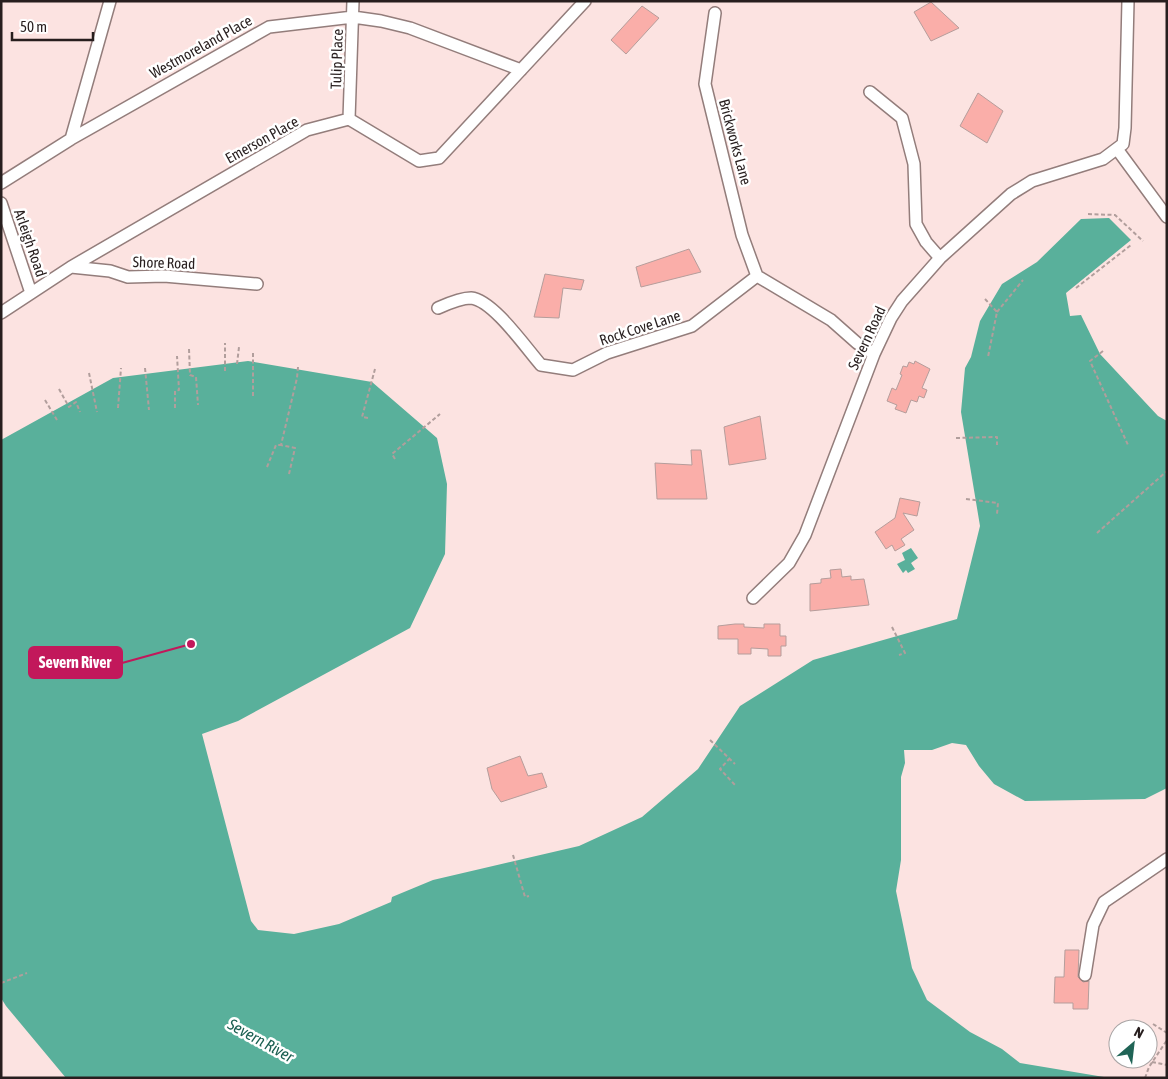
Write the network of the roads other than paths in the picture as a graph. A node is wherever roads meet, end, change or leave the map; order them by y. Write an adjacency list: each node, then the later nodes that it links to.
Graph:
1 (110, 1): 10 (street)
2 (353, 1): 6 (street, Tulip Place)
3 (585, 1): 7 (street)
4 (1128, 1): 11 (street)
5 (715, 14): 17 (street, Brickworks Lane)
6 (353, 17): 7 (street, Westmoreland Place); 9 (street, Tulip Place); 10 (street, Westmoreland Place)
7 (522, 70): 9 (street)
8 (870, 92): 15 (street)
9 (349, 119): 16 (street, Emerson Place)
10 (71, 139): 12 (street, Westmoreland Place)
11 (1117, 149): 14 (street); 15 (street, Severn Road)
12 (1, 183)
13 (1, 204): 19 (street, Arleigh Road)
14 (1167, 217)
15 (940, 258): 22 (street, Severn Road)
16 (71, 267): 18 (street, Shore Road); 19 (street, Emerson Place)
17 (757, 276): 20 (street, Rock Cove Lane); 22 (street)
18 (257, 284)
19 (31, 293): 21 (street, Emerson Place)
20 (438, 308)
21 (1, 313)
22 (874, 354): 23 (street, Severn Road)
23 (753, 598)
24 (1167, 860): 25 (street)
25 (1084, 975)

